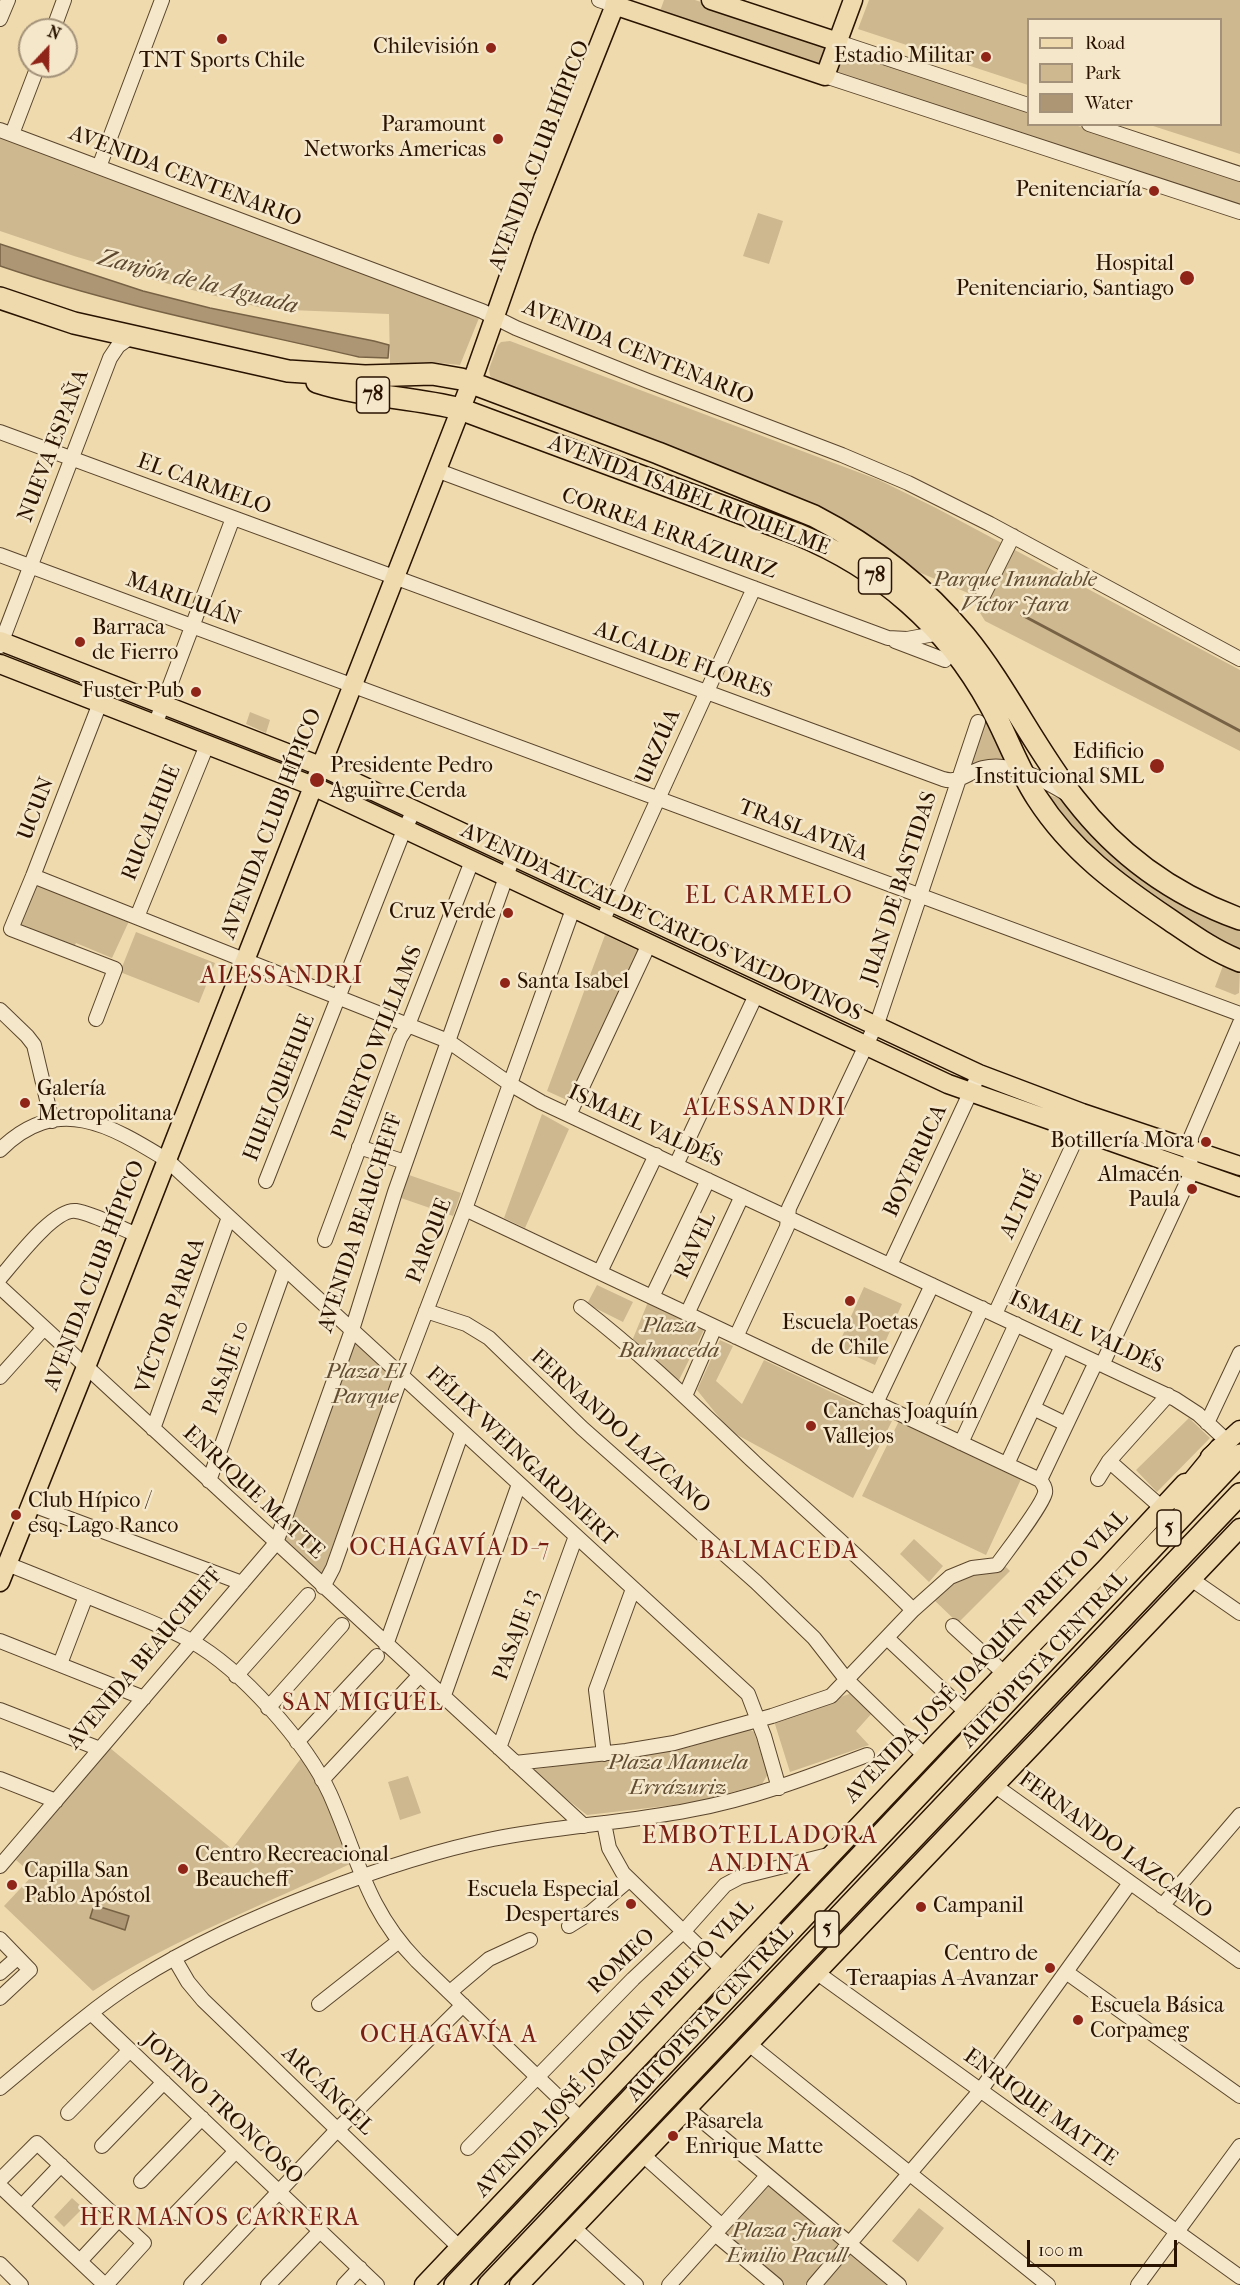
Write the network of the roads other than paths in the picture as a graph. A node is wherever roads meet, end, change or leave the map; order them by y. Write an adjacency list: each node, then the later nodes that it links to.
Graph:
1 (8, 0): 10 (street)
2 (64, 0): 9 (street)
3 (162, 0): 17 (street)
4 (711, 0): 7 (main road)
5 (853, 0): 11 (main road)
6 (615, 2): 8 (main road); 21 (main road, AVENIDA CLUB HÍPICO)
7 (746, 5): 11 (main road)
8 (651, 8): 12 (main road)
9 (57, 18)
10 (0, 19)
11 (838, 42): 12 (main road); 14 (street)
12 (825, 76): 19 (street)
13 (32, 78): 16 (street)
14 (1027, 104)
15 (1095, 126): 18 (street)
16 (6, 132): 17 (street, AVENIDA CENTENARIO)
17 (99, 167): 21 (street, AVENIDA CENTENARIO)
18 (1240, 174)
19 (1240, 212)
20 (0, 298): 22 (highway, AVENIDA ISABEL RIQUELME / 78)
21 (496, 318): 24 (main road, AVENIDA CLUB HÍPICO); 30 (street, AVENIDA CENTENARIO)
22 (132, 336): 23 (highway, AVENIDA ISABEL RIQUELME / 78); 27 (street, NUEVA ESPAÑA)
23 (288, 371): 24 (highway, AVENIDA ISABEL RIQUELME / 78); 25 (highway, AVENIDA ISABEL RIQUELME / 78)
24 (471, 382): 25 (main road, AVENIDA CLUB HÍPICO); 63 (highway, AVENIDA ISABEL RIQUELME / 78)
25 (460, 409): 28 (main road, AVENIDA CLUB HÍPICO); 37 (highway, AVENIDA ISABEL RIQUELME / 78)
26 (0, 432): 27 (street, EL CARMELO)
27 (71, 458): 29 (street, EL CARMELO); 32 (street, NUEVA ESPAÑA)
28 (436, 470): 33 (main road, AVENIDA CLUB HÍPICO); 34 (street, CORREA ERRÁZURIZ)
29 (233, 518): 33 (street, EL CARMELO); 36 (street)
30 (1013, 536): 35 (street); 41 (street, AVENIDA CENTENARIO)
31 (0, 555): 32 (street, MARILUÁN)
32 (30, 566): 36 (street, MARILUÁN); 39 (street, NUEVA ESPAÑA)
33 (394, 578): 49 (main road, AVENIDA CLUB HÍPICO); 51 (street, ALCALDE FLORES)
34 (754, 588): 38 (street, CORREA ERRÁZURIZ); 51 (street, URZÚA)
35 (982, 598)
36 (192, 626): 49 (street, MARILUÁN); 53 (street)
37 (940, 633): 38 (street, CORREA ERRÁZURIZ); 60 (highway, AVENIDA ISABEL RIQUELME / 78)
38 (888, 638): 43 (street, CORREA ERRÁZURIZ)
39 (1, 643): 40 (main road, AVENIDA ALCALDE CARLOS VALDOVINOS)
40 (30, 653): 42 (main road, AVENIDA ALCALDE CARLOS VALDOVINOS); 46 (main road)
41 (1240, 659)
42 (48, 660): 45 (main road, AVENIDA ALCALDE CARLOS VALDOVINOS); 48 (main road)
43 (945, 660)
44 (0, 664): 46 (main road, AVENIDA ALCALDE CARLOS VALDOVINOS)
45 (71, 668): 47 (main road, AVENIDA ALCALDE CARLOS VALDOVINOS); 50 (main road)
46 (22, 673): 48 (main road, AVENIDA ALCALDE CARLOS VALDOVINOS)
47 (90, 676): 52 (main road); 53 (main road, AVENIDA ALCALDE CARLOS VALDOVINOS)
48 (41, 680): 50 (main road, AVENIDA ALCALDE CARLOS VALDOVINOS)
49 (352, 686): 59 (main road, AVENIDA CLUB HÍPICO); 64 (street, TRASLAVIÑA)
50 (63, 689): 52 (main road, AVENIDA ALCALDE CARLOS VALDOVINOS)
51 (707, 693): 61 (street, ALCALDE FLORES); 64 (street, URZÚA)
52 (92, 700): 55 (main road, AVENIDA ALCALDE CARLOS VALDOVINOS); 69 (street, UCUN)
53 (163, 705): 55 (street); 56 (main road, AVENIDA ALCALDE CARLOS VALDOVINOS)
54 (978, 722): 61 (street, JUAN DE BASTIDAS)
55 (155, 725): 57 (main road, AVENIDA ALCALDE CARLOS VALDOVINOS)
56 (238, 734): 57 (main road); 58 (main road); 59 (main road, AVENIDA ALCALDE CARLOS VALDOVINOS)
57 (214, 748): 58 (main road, AVENIDA ALCALDE CARLOS VALDOVINOS); 74 (street, RUCALHUE)
58 (241, 758): 62 (main road, AVENIDA ALCALDE CARLOS VALDOVINOS)
59 (320, 766): 62 (main road, AVENIDA CLUB HÍPICO); 65 (main road, AVENIDA ALCALDE CARLOS VALDOVINOS)
60 (1020, 771): 61 (street, JUAN DE BASTIDAS); 63 (street, JUAN DE BASTIDAS); 80 (highway, AVENIDA ISABEL RIQUELME / 78)
61 (958, 780): 71 (street, JUAN DE BASTIDAS)
62 (313, 786): 66 (main road, AVENIDA ALCALDE CARLOS VALDOVINOS); 79 (main road, AVENIDA CLUB HÍPICO)
63 (1072, 796): 75 (highway, AVENIDA ISABEL RIQUELME / 78)
64 (659, 799): 71 (street, TRASLAVIÑA); 72 (street, URZÚA)
65 (414, 810): 66 (street, HUELQUEHUE); 67 (main road, AVENIDA ALCALDE CARLOS VALDOVINOS)
66 (404, 830): 68 (main road, AVENIDA ALCALDE CARLOS VALDOVINOS); 84 (street, HUELQUEHUE)
67 (513, 857): 70 (street, AVENIDA BEAUCHEFF); 72 (main road, AVENIDA ALCALDE CARLOS VALDOVINOS)
68 (472, 861): 70 (main road, AVENIDA ALCALDE CARLOS VALDOVINOS); 90 (street, PUERTO WILLIAMS)
69 (33, 876): 74 (street, ISMAEL VALDÉS); 88 (street, UCUN)
70 (506, 877): 73 (main road, AVENIDA ALCALDE CARLOS VALDOVINOS); 92 (street, AVENIDA BEAUCHEFF)
71 (920, 897): 86 (street, TRASLAVIÑA); 91 (street, JUAN DE BASTIDAS)
72 (612, 903): 76 (street, URZÚA); 78 (main road, AVENIDA ALCALDE CARLOS VALDOVINOS)
73 (573, 909): 76 (main road, AVENIDA ALCALDE CARLOS VALDOVINOS); 95 (street, PARQUE)
74 (137, 917): 79 (street, ISMAEL VALDÉS)
75 (1240, 919)
76 (602, 922): 77 (main road, AVENIDA ALCALDE CARLOS VALDOVINOS)
77 (649, 944): 81 (main road, AVENIDA ALCALDE CARLOS VALDOVINOS); 98 (street)
78 (703, 945): 81 (main road); 82 (main road, AVENIDA ALCALDE CARLOS VALDOVINOS)
79 (245, 960): 84 (street, ISMAEL VALDÉS); 105 (main road, AVENIDA CLUB HÍPICO)
80 (1240, 961)
81 (693, 965): 83 (main road, AVENIDA ALCALDE CARLOS VALDOVINOS)
82 (786, 985): 85 (main road); 91 (main road, AVENIDA ALCALDE CARLOS VALDOVINOS)
83 (756, 995): 85 (main road, AVENIDA ALCALDE CARLOS VALDOVINOS); 107 (street)
84 (339, 998): 90 (street, ISMAEL VALDÉS); 111 (street, HUELQUEHUE)
85 (777, 1004): 93 (main road, AVENIDA ALCALDE CARLOS VALDOVINOS)
86 (1240, 1014)
87 (2, 1016): 99 (street)
88 (96, 1019)
89 (1240, 1023): 103 (street)
90 (408, 1025): 92 (street, ISMAEL VALDÉS); 101 (street, PUERTO WILLIAMS)
91 (875, 1026): 93 (street, JUAN DE BASTIDAS); 94 (main road, AVENIDA ALCALDE CARLOS VALDOVINOS)
92 (448, 1041): 95 (street, ISMAEL VALDÉS); 106 (street, AVENIDA BEAUCHEFF)
93 (865, 1046): 96 (main road, AVENIDA ALCALDE CARLOS VALDOVINOS); 116 (street, JUAN DE BASTIDAS)
94 (979, 1074): 96 (street, BOYERUCA); 97 (main road, AVENIDA ALCALDE CARLOS VALDOVINOS)
95 (510, 1084): 98 (street, ISMAEL VALDÉS); 114 (street, PARQUE)
96 (971, 1094): 100 (main road, AVENIDA ALCALDE CARLOS VALDOVINOS); 119 (street, BOYERUCA)
97 (1082, 1113): 100 (street, ALTUÉ); 103 (main road, AVENIDA ALCALDE CARLOS VALDOVINOS)
98 (569, 1115): 104 (street, ISMAEL VALDÉS)
99 (52, 1121): 102 (street, FÉLIX WEINGARDNERT); 105 (street, FÉLIX WEINGARDNERT)
100 (1079, 1132): 109 (main road, AVENIDA ALCALDE CARLOS VALDOVINOS); 128 (street, ALTUÉ)
101 (359, 1147): 106 (street); 118 (street, PUERTO WILLIAMS)
102 (0, 1150)
103 (1191, 1150): 108 (main road, AVENIDA ALCALDE CARLOS VALDOVINOS); 109 (street)
104 (656, 1155): 107 (street, ISMAEL VALDÉS); 121 (street)
105 (167, 1160): 115 (street, FÉLIX WEINGARDNERT); 117 (main road, AVENIDA CLUB HÍPICO)
106 (405, 1162): 133 (street, AVENIDA BEAUCHEFF)
107 (676, 1165): 110 (street, ISMAEL VALDÉS)
108 (1240, 1166)
109 (1190, 1170): 112 (main road, AVENIDA ALCALDE CARLOS VALDOVINOS); 137 (street)
110 (708, 1180): 113 (street, ISMAEL VALDÉS); 125 (street)
111 (266, 1181)
112 (1240, 1187)
113 (742, 1196): 116 (street, ISMAEL VALDÉS); 129 (street, RAVEL)
114 (465, 1209): 121 (street); 127 (street, PARQUE)
115 (229, 1217): 120 (street, FÉLIX WEINGARDNERT); 148 (street, VÍCTOR PARRA)
116 (788, 1217): 119 (street, ISMAEL VALDÉS); 134 (street, JUAN DE BASTIDAS)
117 (138, 1235): 122 (street); 138 (main road, AVENIDA CLUB HÍPICO)
118 (325, 1240)
119 (890, 1265): 123 (street, ISMAEL VALDÉS)
120 (285, 1268): 133 (street, FÉLIX WEINGARDNERT); 155 (street, PASAJE 10)
121 (600, 1272): 125 (street)
122 (0, 1278)
123 (932, 1285): 128 (street, ISMAEL VALDÉS); 143 (street)
124 (1, 1291): 132 (street, ENRIQUE MATTE)
125 (652, 1297): 129 (street)
126 (581, 1307): 142 (street)
127 (426, 1311): 139 (street, PARQUE); 187 (street, FERNANDO LAZCANO)
128 (988, 1311): 130 (street, ISMAEL VALDÉS); 145 (street, ALTUÉ)
129 (687, 1314): 131 (street)
130 (1016, 1324): 135 (street, ISMAEL VALDÉS); 150 (street)
131 (715, 1327): 134 (street); 142 (street)
132 (44, 1328): 138 (street, ENRIQUE MATTE); 140 (street)
133 (352, 1330): 139 (street, FÉLIX WEINGARDNERT); 164 (street, AVENIDA BEAUCHEFF)
134 (736, 1337): 143 (street)
135 (1062, 1346): 137 (street, ISMAEL VALDÉS); 144 (street)
136 (1240, 1353): 146 (street)
137 (1099, 1363): 141 (street, ISMAEL VALDÉS); 147 (street)
138 (86, 1367): 148 (street, ENRIQUE MATTE); 159 (main road, AVENIDA CLUB HÍPICO)
139 (401, 1376): 149 (street, FÉLIX WEINGARDNERT); 170 (street, PARQUE)
140 (0, 1377)
141 (1168, 1395): 146 (street, ISMAEL VALDÉS); 152 (street)
142 (685, 1396): 174 (street)
143 (876, 1403): 150 (street)
144 (1033, 1408): 147 (street); 153 (street)
145 (931, 1418)
146 (1208, 1423): 151 (street, ISMAEL VALDÉS)
147 (1066, 1424): 156 (street)
148 (153, 1430): 155 (street, ENRIQUE MATTE)
149 (462, 1432): 157 (street, FÉLIX WEINGARDNERT); 181 (street)
150 (961, 1443): 153 (street)
151 (1232, 1444): 160 (main road, AVENIDA JOSÉ JOAQUÍN PRIETO VIAL); 276 (highway, AUTOPISTA CENTRAL / 5)
152 (1109, 1461): 154 (street); 160 (street)
153 (1007, 1464): 156 (street)
154 (1098, 1479)
155 (209, 1481): 164 (street, ENRIQUE MATTE)
156 (1042, 1482): 174 (street)
157 (519, 1484): 163 (street, FÉLIX WEINGARDNERT); 189 (street)
158 (1240, 1494): 166 (highway, AUTOPISTA CENTRAL / 5)
159 (30, 1504): 165 (main road, AVENIDA CLUB HÍPICO); 169 (street)
160 (1161, 1507): 184 (main road, AVENIDA JOSÉ JOAQUÍN PRIETO VIAL)
161 (1240, 1511): 166 (highway)
162 (1240, 1528): 167 (main road)
163 (576, 1536): 171 (street, FÉLIX WEINGARDNERT); 195 (street, PASAJE 13)
164 (276, 1544): 169 (street, AVENIDA BEAUCHEFF); 170 (street, ENRIQUE MATTE)
165 (7, 1564): 168 (main road, AVENIDA CLUB HÍPICO); 173 (street)
166 (1165, 1571): 277 (highway, AUTOPISTA CENTRAL / 5)
167 (1191, 1579): 175 (street); 203 (main road)
168 (0, 1582)
169 (242, 1583): 180 (street, AVENIDA BEAUCHEFF)
170 (323, 1587): 181 (street, ENRIQUE MATTE)
171 (633, 1589): 193 (street, FÉLIX WEINGARDNERT); 197 (street)
172 (308, 1595): 185 (street)
173 (86, 1596): 180 (street); 183 (street)
174 (913, 1610): 178 (street)
175 (1240, 1613)
176 (342, 1625): 190 (street)
177 (953, 1626): 184 (street)
178 (887, 1638): 187 (street); 192 (street)
179 (0, 1641): 183 (street)
180 (192, 1642): 185 (street); 188 (street, AVENIDA BEAUCHEFF)
181 (386, 1645): 186 (street, ENRIQUE MATTE)
182 (377, 1656): 194 (street)
183 (60, 1664): 188 (street)
184 (1005, 1674): 192 (main road, AVENIDA JOSÉ JOAQUÍN PRIETO VIAL)
185 (236, 1676): 190 (street)
186 (420, 1676): 189 (street, ENRIQUE MATTE); 202 (street)
187 (846, 1679): 193 (street); 199 (street, FERNANDO LAZCANO)
188 (144, 1698): 196 (street, AVENIDA BEAUCHEFF)
189 (443, 1698): 195 (street, ENRIQUE MATTE)
190 (268, 1708): 194 (street)
191 (0, 1710): 196 (street)
192 (966, 1713): 199 (main road, AVENIDA JOSÉ JOAQUÍN PRIETO VIAL)
193 (758, 1720): 197 (street); 204 (street, FÉLIX WEINGARDNERT)
194 (297, 1742): 202 (street)
195 (499, 1748): 200 (street, ENRIQUE MATTE)
196 (100, 1749): 205 (street, AVENIDA BEAUCHEFF)
197 (604, 1754): 200 (street)
198 (867, 1755): 204 (street)
199 (925, 1756): 210 (main road, AVENIDA JOSÉ JOAQUÍN PRIETO VIAL)
200 (514, 1763): 208 (street, ENRIQUE MATTE)
201 (0, 1779): 205 (street)
202 (322, 1780): 212 (street)
203 (994, 1785): 214 (street, FERNANDO LAZCANO); 225 (main road)
204 (779, 1788): 207 (street)
205 (56, 1801): 209 (street, AVENIDA BEAUCHEFF)
206 (1240, 1815): 215 (street)
207 (604, 1824): 208 (street); 213 (street)
208 (584, 1826): 212 (street)
209 (5, 1851): 211 (street, AVENIDA BEAUCHEFF)
210 (832, 1854): 217 (street, ROMEO); 224 (main road, AVENIDA JOSÉ JOAQUÍN PRIETO VIAL)
211 (0, 1866)
212 (362, 1876): 220 (street); 222 (street)
213 (629, 1880): 216 (street); 217 (street)
214 (1130, 1883): 215 (street, FERNANDO LAZCANO); 226 (street)
215 (1162, 1906): 223 (street, FERNANDO LAZCANO)
216 (569, 1926)
217 (683, 1932): 224 (street); 235 (street, ROMEO)
218 (0, 1939): 221 (street)
219 (530, 1940): 228 (street)
220 (399, 1941): 228 (street); 230 (street)
221 (16, 1958): 227 (street); 229 (street)
222 (174, 1958): 232 (street); 244 (street, ARCÁNGEL)
223 (1240, 1961)
224 (723, 1970): 243 (main road, AVENIDA JOSÉ JOAQUÍN PRIETO VIAL)
225 (816, 1972): 233 (main road); 238 (street, ENRIQUE MATTE)
226 (1066, 1972): 238 (street); 239 (street)
227 (0, 1973)
228 (450, 1992): 231 (street)
229 (0, 1998)
230 (319, 2004)
231 (463, 2005): 235 (street); 244 (street)
232 (91, 2013): 234 (street, JOVINO TRONCOSO); 237 (street)
233 (748, 2044): 240 (main road); 251 (street)
234 (130, 2050): 236 (street, JOVINO TRONCOSO); 241 (street)
235 (537, 2076): 243 (street); 247 (street, ROMEO)
236 (164, 2082): 242 (street, JOVINO TRONCOSO); 245 (street)
237 (0, 2088)
238 (980, 2091): 251 (street); 262 (street, ENRIQUE MATTE)
239 (1240, 2096)
240 (687, 2109): 249 (main road); 252 (street)
241 (68, 2112)
242 (202, 2118): 248 (street, JOVINO TRONCOSO); 254 (street)
243 (582, 2120): 264 (main road, AVENIDA JOSÉ JOAQUÍN PRIETO VIAL)
244 (337, 2130): 255 (street); 264 (street, ARCÁNGEL)
245 (102, 2146)
246 (1240, 2146): 262 (street)
247 (468, 2148)
248 (236, 2151): 255 (street, JOVINO TRONCOSO); 257 (street)
249 (643, 2155): 259 (main road); 260 (street)
250 (61, 2165): 253 (street); 256 (street); 258 (street)
251 (909, 2174): 263 (street); 284 (street)
252 (766, 2176): 260 (street); 263 (street)
253 (1, 2179): 256 (street)
254 (141, 2181)
255 (279, 2191): 261 (street, JOVINO TRONCOSO); 271 (street)
256 (22, 2206): 265 (street)
257 (176, 2213)
258 (119, 2220): 265 (street); 270 (street)
259 (574, 2228): 278 (main road); 279 (street)
260 (719, 2230): 280 (street); 281 (street)
261 (320, 2231): 267 (street, JOVINO TRONCOSO); 272 (street)
262 (1178, 2233): 268 (street, ENRIQUE MATTE); 285 (street)
263 (849, 2244): 282 (street); 283 (street)
264 (460, 2248): 275 (main road, AVENIDA JOSÉ JOAQUÍN PRIETO VIAL)
265 (80, 2261): 270 (street)
266 (0, 2264): 269 (street)
267 (360, 2268): 273 (street); 274 (street, JOVINO TRONCOSO)
268 (1240, 2277)
269 (21, 2285)
270 (105, 2285)
271 (191, 2285)
272 (268, 2285)
273 (344, 2285)
274 (377, 2285)
275 (424, 2285)
276 (455, 2285)
277 (489, 2285)
278 (519, 2285)
279 (636, 2285)
280 (669, 2285)
281 (777, 2285)
282 (814, 2285)
283 (898, 2285)
284 (1048, 2285)
285 (1138, 2285)

